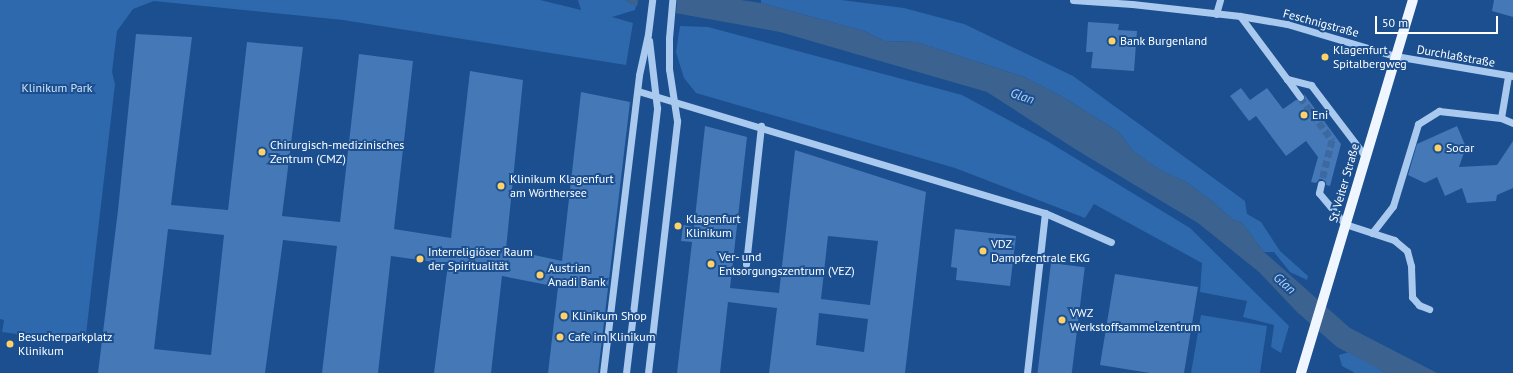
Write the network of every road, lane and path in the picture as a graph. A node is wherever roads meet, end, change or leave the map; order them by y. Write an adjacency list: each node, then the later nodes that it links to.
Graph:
1 (652, 0): 8 (street)
2 (672, 0): 15 (street)
3 (1073, 0): 6 (street, Feschnigstraße)
4 (1220, 0): 6 (street)
5 (1413, 0): 9 (main road, St. Veiter Straße)
6 (1216, 14): 7 (street, Feschnigstraße)
7 (1240, 16): 9 (street, Feschnigstraße); 11 (street)
8 (648, 34): 12 (street); 13 (street)
9 (1395, 56): 10 (street, Durchlaßstraße); 19 (main road, St. Veiter Straße)
10 (1510, 76): 16 (street)
11 (1287, 80): 14 (street); 19 (street)
12 (638, 91): 13 (street); 27 (street)
13 (655, 96): 15 (street); 28 (street)
14 (1300, 97)
15 (675, 102): 18 (street); 29 (street)
16 (1501, 118): 17 (street); 23 (street)
17 (1513, 123)
18 (761, 126): 21 (street); 25 (street)
19 (1365, 156): 22 (main road, St. Veiter Straße)
20 (1321, 184): 22 (street)
21 (1045, 213): 24 (street); 30 (street)
22 (1345, 224): 23 (street); 31 (main road, St. Veiter Straße)
23 (1372, 233): 26 (street)
24 (1111, 242)
25 (746, 264)
26 (1429, 308)
27 (603, 373)
28 (626, 373)
29 (648, 373)
30 (1027, 373)
31 (1301, 373)

